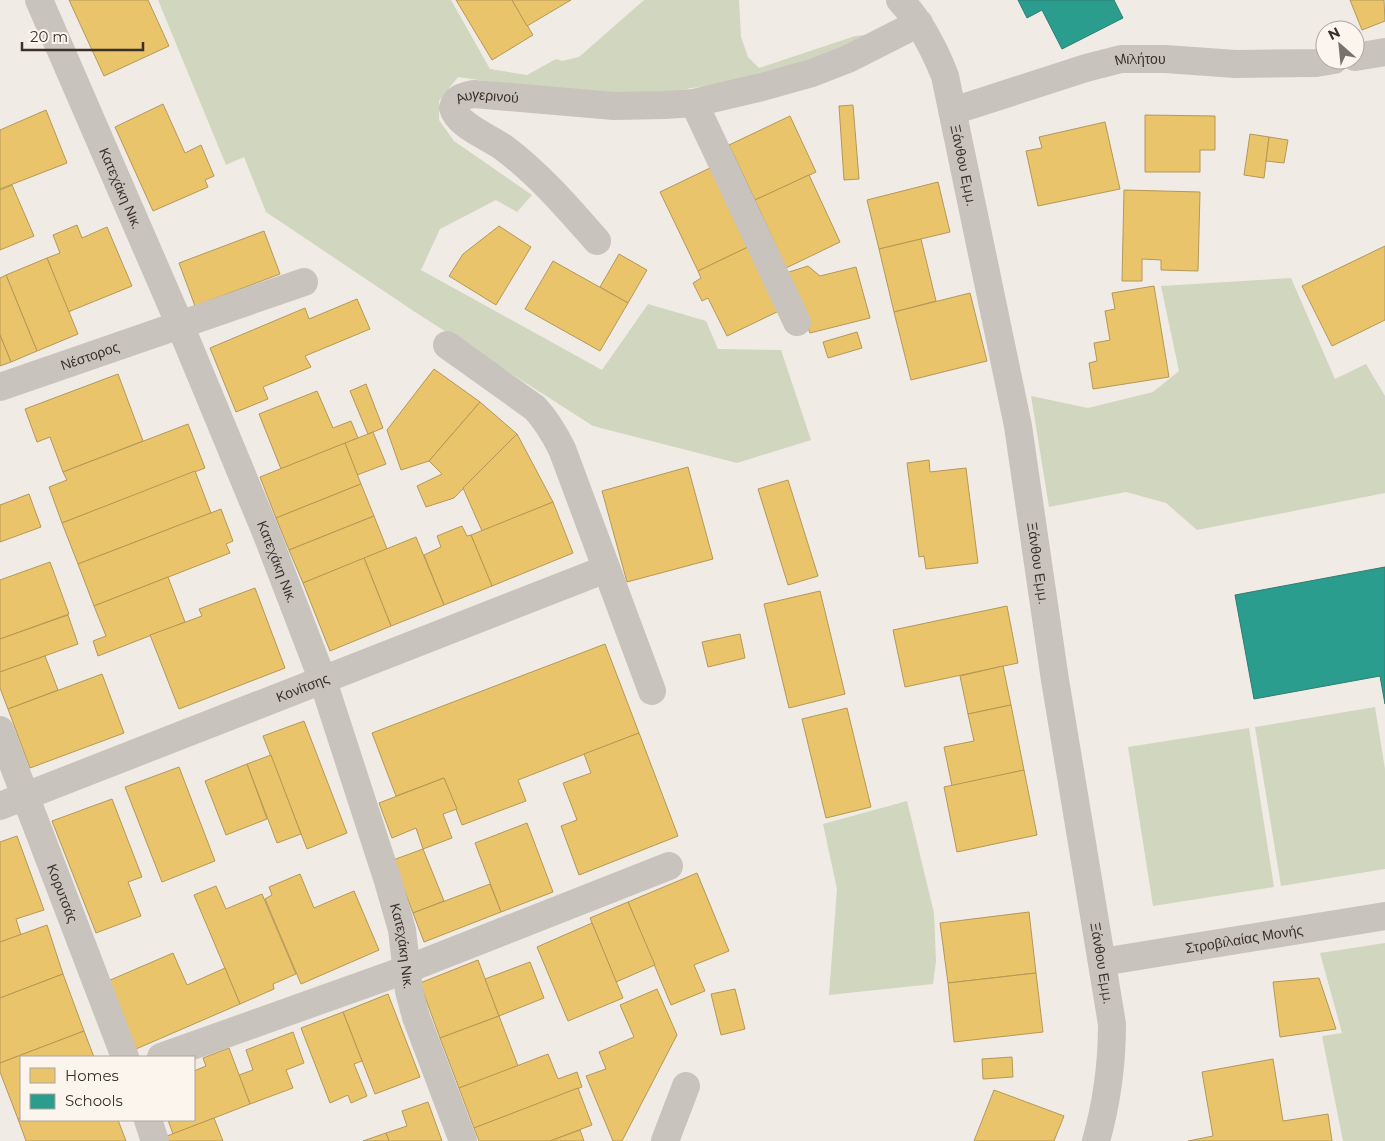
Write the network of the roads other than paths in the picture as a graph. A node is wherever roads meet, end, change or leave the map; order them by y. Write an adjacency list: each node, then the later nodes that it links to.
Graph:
1 (40, 0): 12 (street, Κατεχάκη Νικ.)
2 (900, 0): 3 (street, Ξάνθου Εμμ.)
3 (919, 23): 7 (street, Αυγερινού); 8 (street, Ξάνθου Εμμ.)
4 (1385, 52): 5 (street)
5 (1365, 55)
6 (1315, 63): 8 (street, Μιλήτου)
7 (694, 103): 9 (street, Αυγερινού); 11 (street)
8 (953, 111): 23 (street, Ξάνθου Εμμ.)
9 (597, 241)
10 (304, 282): 12 (street, Νέστορος)
11 (797, 322)
12 (180, 325): 14 (street, Νέστορος); 16 (street, Κατεχάκη Νικ.)
13 (447, 345): 15 (street)
14 (0, 387)
15 (606, 569): 16 (street, Κονίτσης); 17 (street)
16 (323, 681): 19 (street, Κονίτσης); 24 (street, Κατεχάκη Νικ.)
17 (652, 691)
18 (0, 730): 19 (street, Κορυτσάς)
19 (26, 797): 20 (street, Κονίτσης); 25 (street, Κορυτσάς)
20 (0, 806)
21 (669, 866): 24 (street)
22 (1385, 916): 23 (street, Στροβιλαίας Μονής)
23 (1102, 962): 32 (street, Ξάνθου Εμμ.)
24 (406, 970): 26 (street); 30 (street, Κατεχάκη Νικ.)
25 (125, 1056)
26 (164, 1056)
27 (686, 1086): 31 (street)
28 (148, 1121): 29 (street)
29 (155, 1141)
30 (463, 1141)
31 (665, 1141)
32 (1096, 1141)

